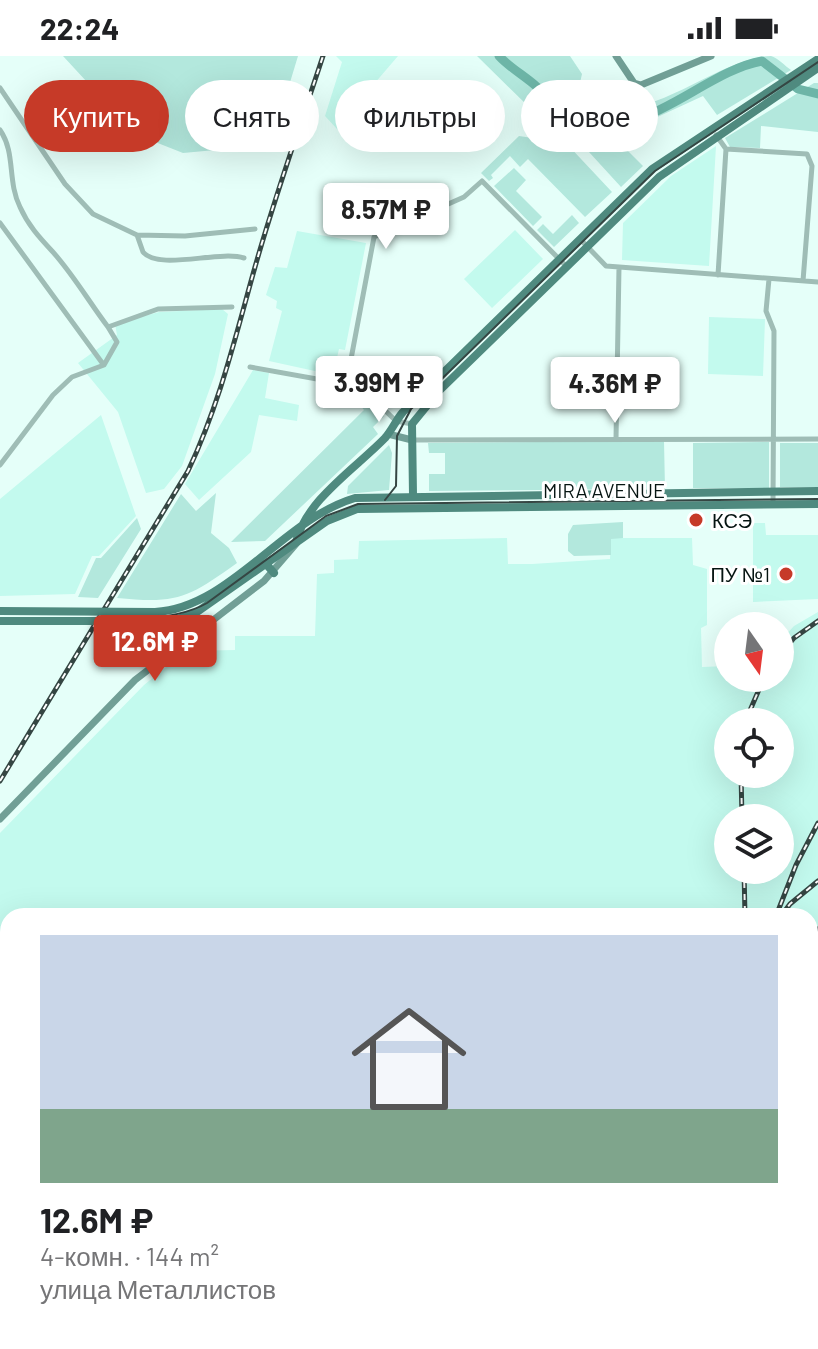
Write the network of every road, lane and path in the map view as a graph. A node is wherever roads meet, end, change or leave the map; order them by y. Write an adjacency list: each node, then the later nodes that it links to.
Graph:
1 (616, 56): 2 (main road)
2 (711, 56)
3 (817, 63): 6 (main road)
4 (0, 88): 12 (street)
5 (0, 130): 25 (street)
6 (714, 133): 7 (street); 8 (main road); 9 (main road)
7 (726, 149): 19 (street); 21 (street)
8 (624, 196): 9 (street); 13 (main road)
9 (631, 203): 14 (main road)
10 (0, 223): 27 (street)
11 (255, 229): 12 (street)
12 (137, 235): 15 (street)
13 (580, 239): 14 (street); 16 (main road)
14 (587, 246): 17 (main road); 18 (street)
15 (244, 258)
16 (559, 259): 17 (street); 24 (main road); 29 (street)
17 (566, 266): 24 (main road)
18 (619, 267): 19 (street); 33 (street)
19 (718, 275): 20 (street)
20 (769, 279): 21 (street); 34 (street)
21 (803, 281): 22 (street)
22 (818, 282)
23 (232, 307): 25 (street)
24 (503, 321): 26 (main road)
25 (108, 327): 27 (street)
26 (475, 349): 30 (main road); 31 (main road)
27 (104, 365): 37 (street)
28 (250, 367): 29 (street)
29 (358, 386): 30 (street)
30 (396, 421): 31 (street); 32 (main road)
31 (412, 424): 36 (main road)
32 (388, 434): 36 (main road); 48 (main road)
33 (616, 439): 34 (street); 36 (street)
34 (773, 439): 35 (street); 38 (street)
35 (818, 439)
36 (412, 440): 42 (main road)
37 (0, 465)
38 (773, 491): 39 (main road, MIRA AVENUE); 40 (main road, MIRA AVENUE); 45 (street)
39 (818, 491)
40 (749, 492): 41 (main road, MIRA AVENUE); 44 (street)
41 (517, 494): 42 (main road, MIRA AVENUE); 46 (street)
42 (413, 495): 47 (main road); 48 (main road, MIRA AVENUE)
43 (818, 504): 45 (main road, MIRA AVENUE)
44 (749, 505): 45 (main road, MIRA AVENUE); 46 (main road, MIRA AVENUE)
45 (773, 505)
46 (518, 507): 47 (main road, MIRA AVENUE)
47 (390, 508): 49 (main road, MIRA AVENUE)
48 (300, 528): 49 (main road); 53 (main road)
49 (296, 542): 50 (main road, MIRA AVENUE); 51 (main road)
50 (266, 564): 51 (main road); 53 (main road, MIRA AVENUE)
51 (274, 573): 55 (main road)
52 (0, 611): 53 (main road, bridge)
53 (155, 617): 54 (main road, bridge)
54 (0, 621)
55 (0, 819)

